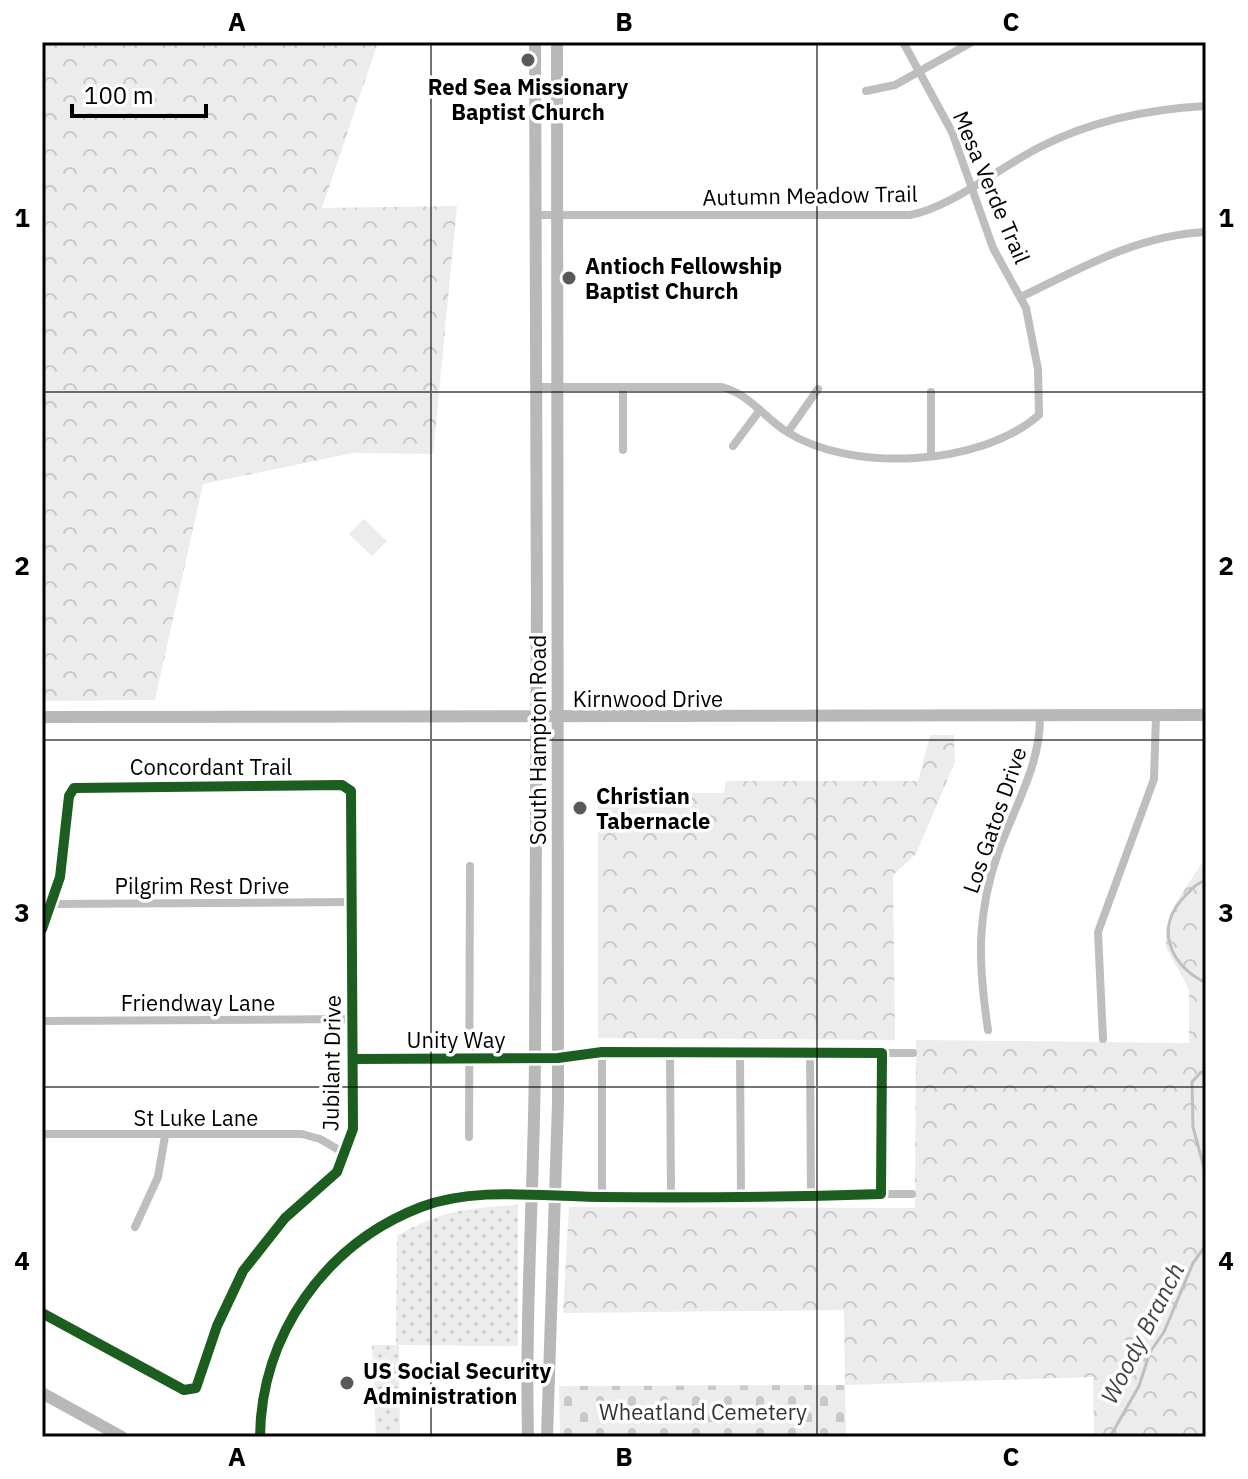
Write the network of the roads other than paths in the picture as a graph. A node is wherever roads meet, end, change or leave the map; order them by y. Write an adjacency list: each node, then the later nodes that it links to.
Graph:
1 (535, 42): 9 (main road, South Hampton Road)
2 (557, 42): 10 (main road, South Hampton Road)
3 (903, 42): 5 (street, Mesa Verde Trail)
4 (972, 42): 5 (street)
5 (919, 70): 6 (street); 8 (street, Mesa Verde Trail)
6 (866, 91)
7 (1206, 106): 8 (street, Autumn Meadow Trail)
8 (973, 184): 10 (street, Autumn Meadow Trail); 12 (street, Mesa Verde Trail)
9 (536, 215): 10 (street, Autumn Meadow Trail); 13 (main road, South Hampton Road)
10 (558, 217): 14 (main road, South Hampton Road)
11 (1206, 232): 12 (street)
12 (1021, 297): 22 (street, Mesa Verde Trail)
13 (539, 387): 14 (street); 27 (main road, South Hampton Road)
14 (556, 387): 15 (street); 28 (main road, South Hampton Road)
15 (623, 387): 18 (street); 21 (street)
16 (818, 389): 19 (street)
17 (931, 392): 22 (street)
18 (760, 410): 19 (street); 20 (street)
19 (788, 432): 22 (street)
20 (733, 446)
21 (623, 450)
22 (931, 455)
23 (1206, 715): 25 (main road, Kirnwood Drive)
24 (1040, 716): 25 (main road, Kirnwood Drive); 28 (main road, Kirnwood Drive); 36 (street, Los Gatos Drive)
25 (1156, 716): 37 (street)
26 (42, 717): 27 (main road, Kirnwood Drive)
27 (535, 718): 28 (main road, Kirnwood Drive); 44 (main road, South Hampton Road)
28 (557, 718): 45 (main road, South Hampton Road)
29 (347, 787): 31 (street, Jubilant Drive); 32 (street, Concordant Trail)
30 (470, 866): 47 (street)
31 (352, 902): 32 (street, Pilgrim Rest Drive); 34 (street, Jubilant Drive)
32 (52, 904): 33 (street)
33 (42, 929)
34 (354, 1019): 35 (street, Friendway Lane); 46 (street, Jubilant Drive)
35 (42, 1021)
36 (988, 1030)
37 (1103, 1039)
38 (602, 1052): 39 (street, Unity Way); 45 (street, Unity Way); 58 (street)
39 (670, 1052): 41 (street, Unity Way); 59 (street)
40 (810, 1052): 41 (street, Unity Way); 42 (street, Unity Way); 57 (street)
41 (740, 1053): 56 (street)
42 (882, 1053): 43 (street, Unity Way); 52 (street)
43 (913, 1053)
44 (535, 1058): 45 (street, Unity Way); 47 (street, Unity Way); 54 (main road, South Hampton Road)
45 (558, 1058): 55 (main road, South Hampton Road)
46 (355, 1059): 47 (street, Unity Way); 51 (street, Jubilant Drive)
47 (471, 1059): 50 (street)
48 (42, 1134): 49 (street, St Luke Lane)
49 (165, 1136): 51 (street, St Luke Lane); 60 (street)
50 (469, 1137)
51 (346, 1154): 61 (street, Jubilant Drive)
52 (881, 1194): 53 (street); 57 (street)
53 (912, 1194)
54 (533, 1196): 55 (main road); 62 (main road, South Hampton Road); 66 (main road)
55 (555, 1196): 58 (street); 63 (main road, South Hampton Road)
56 (741, 1196): 57 (street); 59 (street)
57 (811, 1196)
58 (602, 1197): 59 (street)
59 (671, 1197)
60 (135, 1227)
61 (42, 1313)
62 (526, 1364): 63 (main road); 67 (main road, South Hampton Road)
63 (548, 1364): 68 (main road, South Hampton Road)
64 (42, 1393): 65 (main road)
65 (122, 1437)
66 (260, 1437)
67 (528, 1437)
68 (547, 1437)

